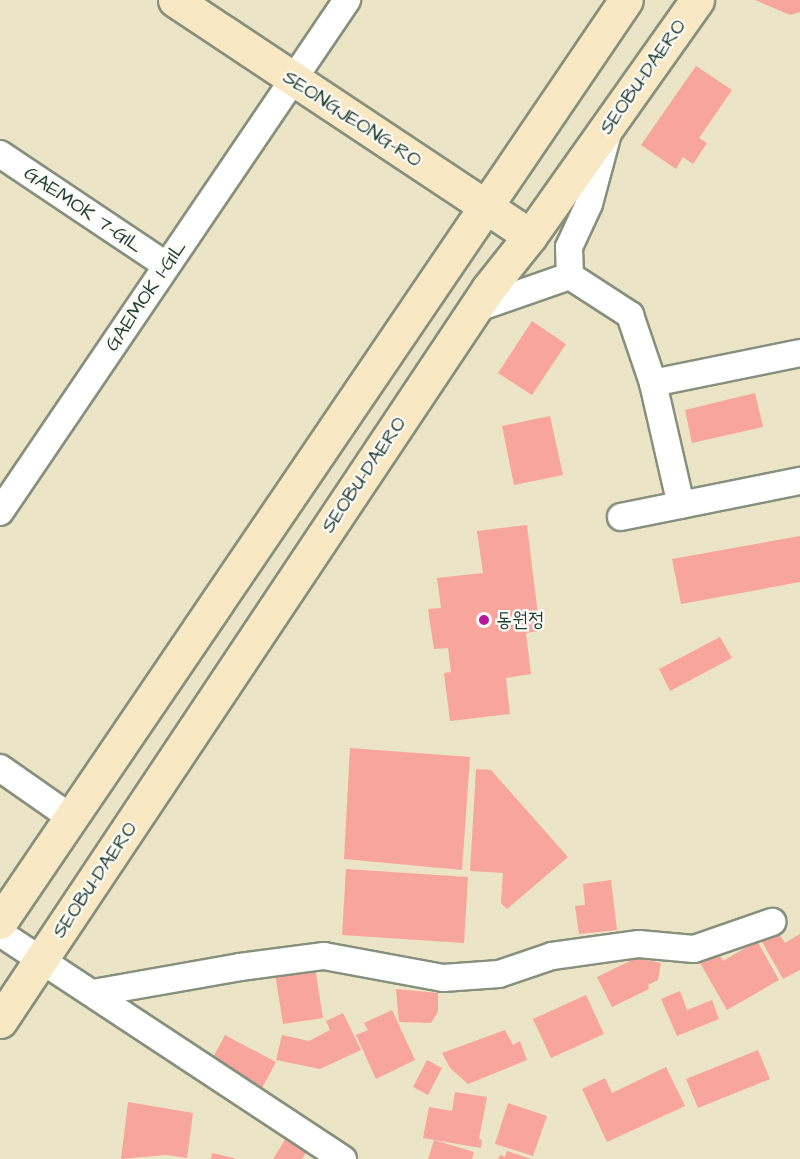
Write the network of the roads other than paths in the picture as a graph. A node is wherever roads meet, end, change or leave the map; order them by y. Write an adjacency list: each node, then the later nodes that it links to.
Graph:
1 (175, 0): 5 (main road, SEONGJEONG-RO)
2 (347, 0): 5 (street, GAEMOK 1-GIL)
3 (626, 0): 8 (main road)
4 (697, 0): 6 (main road, SEOBU-DAERO)
5 (292, 79): 8 (main road, SEONGJEONG-RO); 10 (street, GAEMOK 1-GIL)
6 (611, 121): 9 (main road, SEOBU-DAERO); 11 (street)
7 (0, 154): 10 (street, GAEMOK 7-GIL)
8 (487, 207): 9 (main road, SEONGJEONG-RO); 20 (main road)
9 (530, 236): 12 (main road, SEOBU-DAERO)
10 (166, 265): 17 (street, GAEMOK 1-GIL)
11 (570, 276): 12 (street); 14 (street)
12 (475, 309): 24 (main road, SEOBU-DAERO)
13 (800, 353): 14 (street)
14 (653, 383): 16 (street)
15 (800, 481): 16 (street)
16 (681, 505): 18 (street)
17 (0, 512)
18 (621, 517)
19 (0, 768): 20 (street)
20 (70, 817): 21 (main road)
21 (0, 922)
22 (772, 922): 25 (street)
23 (0, 933): 24 (street, SEOBU-DAERO)
24 (42, 959): 25 (street, SEOBU-DAERO); 26 (main road, SEOBU-DAERO)
25 (93, 993): 27 (street, SEOBU-DAERO)
26 (0, 1021)
27 (343, 1159)

